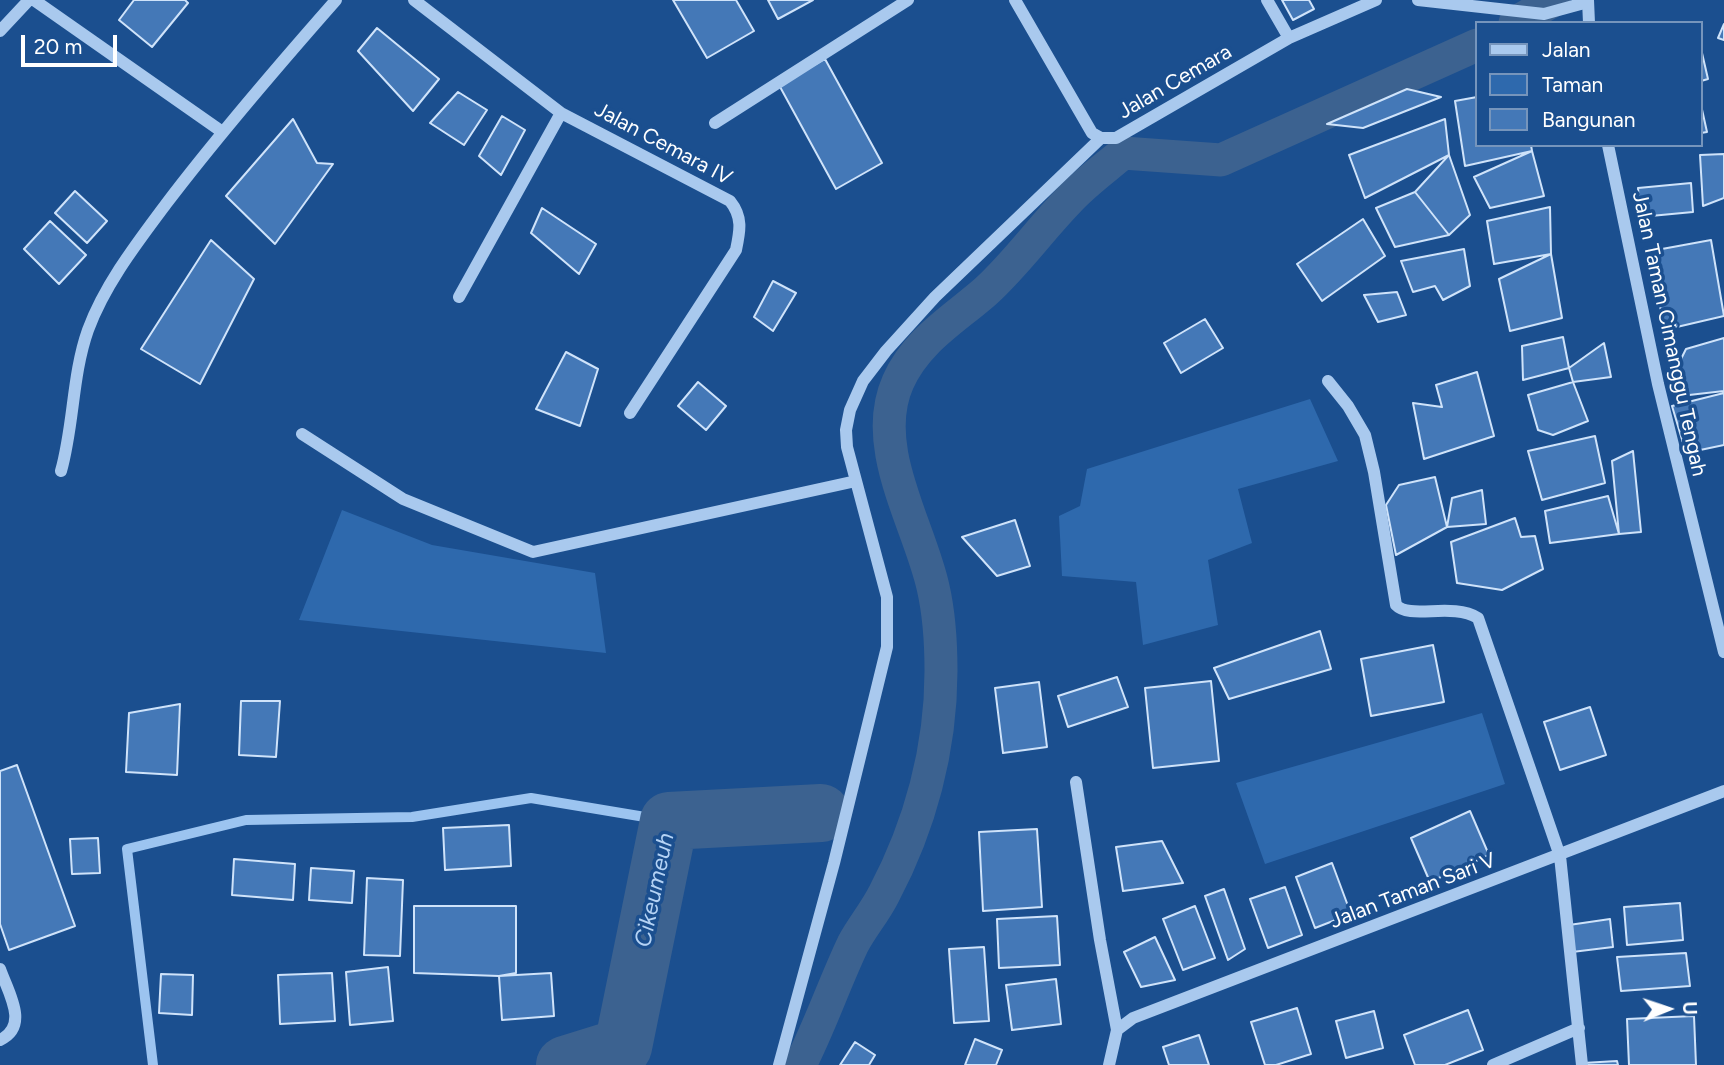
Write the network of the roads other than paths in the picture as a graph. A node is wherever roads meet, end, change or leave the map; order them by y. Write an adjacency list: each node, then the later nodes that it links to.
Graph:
1 (31, 0): 11 (street); 15 (street)
2 (336, 0): 15 (street)
3 (414, 0): 13 (street, Jalan Cemara IV)
4 (908, 0): 14 (street)
5 (1015, 0): 16 (street, Jalan Cemara)
6 (1267, 0): 12 (street)
7 (1376, 0): 12 (street, Jalan Cemara)
8 (1418, 0): 9 (street)
9 (1588, 1): 10 (street)
10 (1589, 21)
11 (0, 31)
12 (1289, 38): 16 (street, Jalan Cemara)
13 (561, 113): 18 (street); 20 (street, Jalan Cemara IV)
14 (715, 123)
15 (221, 131): 22 (street)
16 (1101, 138): 23 (street)
17 (1608, 147): 24 (street, Jalan Taman Cimanggu Tengah)
18 (459, 296)
19 (1328, 380): 27 (street)
20 (630, 413)
21 (302, 434): 23 (street)
22 (61, 471)
23 (856, 481): 32 (street)
24 (1724, 653)
25 (1076, 782): 30 (street)
26 (1724, 790): 27 (street, Jalan Taman Sari V)
27 (1560, 856): 29 (street); 30 (street, Jalan Taman Sari V)
28 (0, 969): 31 (street)
29 (1578, 1028): 34 (street); 35 (street)
30 (1118, 1030): 33 (street)
31 (0, 1040)
32 (779, 1065)
33 (1110, 1065)
34 (1493, 1065)
35 (1581, 1065)

